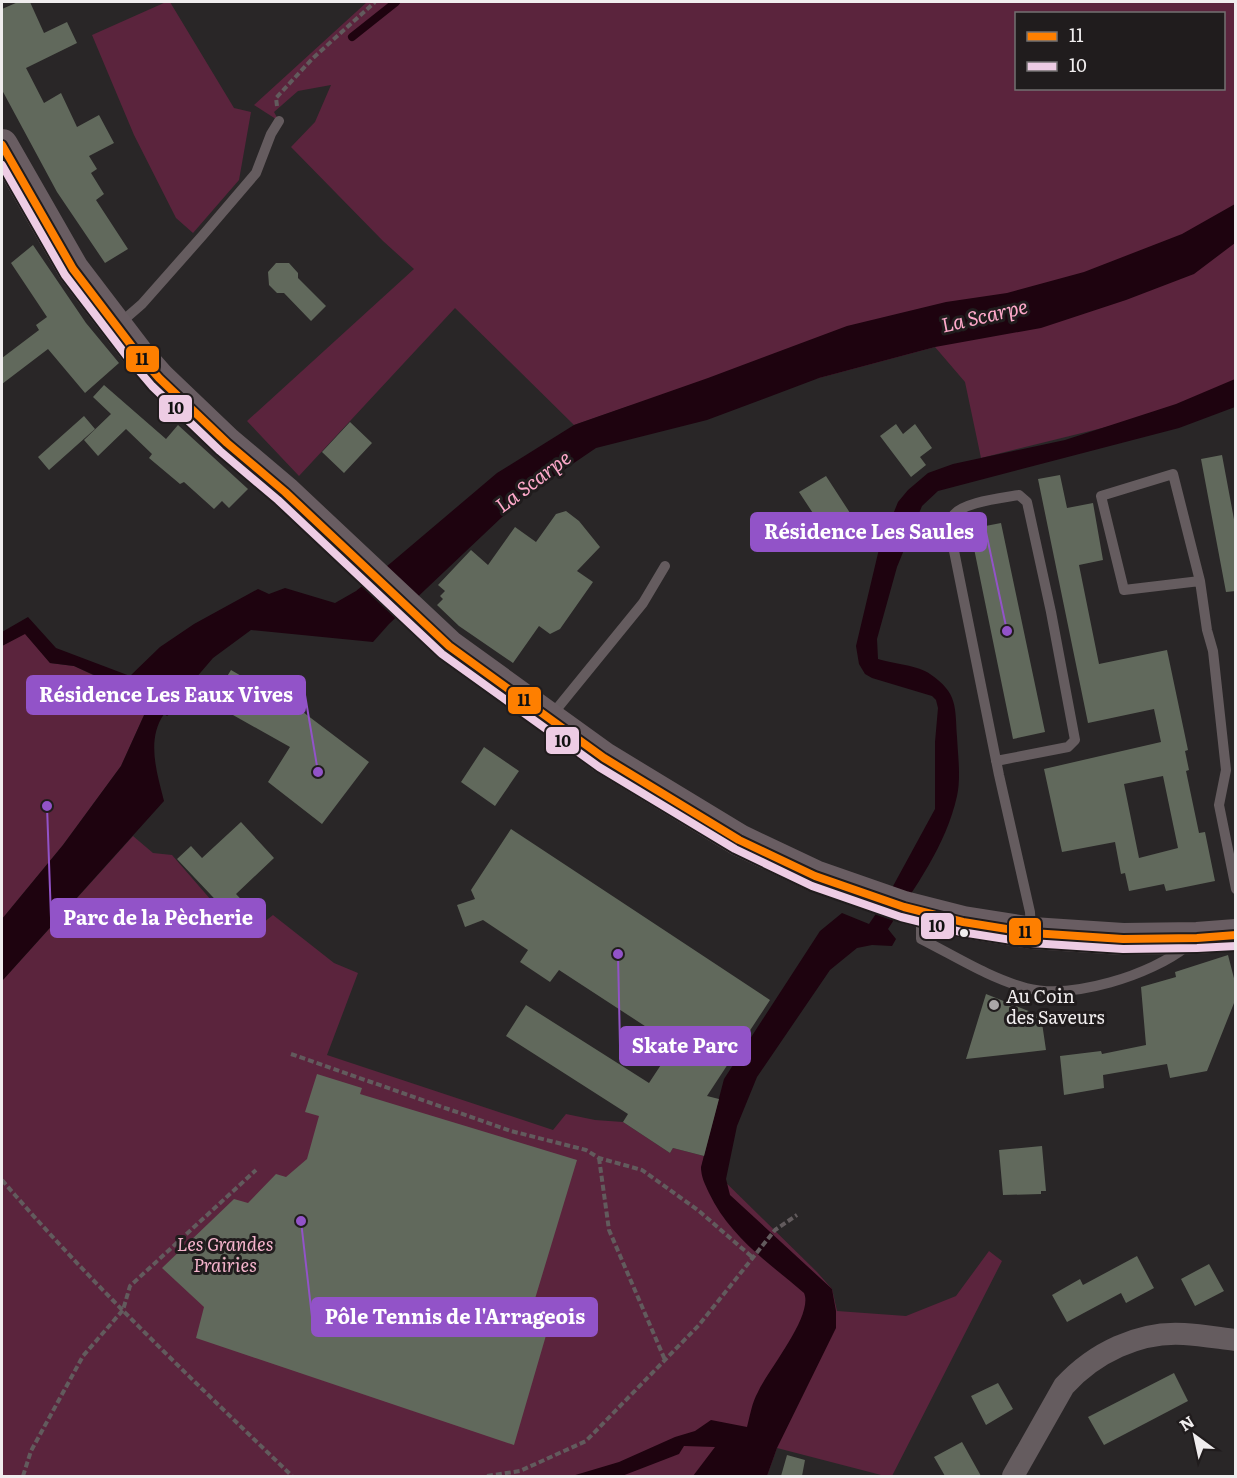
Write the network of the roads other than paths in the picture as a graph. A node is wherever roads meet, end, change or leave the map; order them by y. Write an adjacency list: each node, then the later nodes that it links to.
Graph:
1 (279, 121): 3 (lane)
2 (4, 154): 3 (main road)
3 (116, 326): 6 (main road)
4 (665, 566): 6 (lane)
5 (1200, 581): 5 (lane); 8 (lane)
6 (549, 719): 9 (main road)
7 (996, 760): 7 (lane); 10 (lane)
8 (1236, 889)
9 (906, 914): 10 (main road); 12 (lane)
10 (1032, 933): 12 (main road)
11 (1236, 935): 12 (main road)
12 (1197, 938)
13 (1236, 1340): 14 (street)
14 (1013, 1476)

